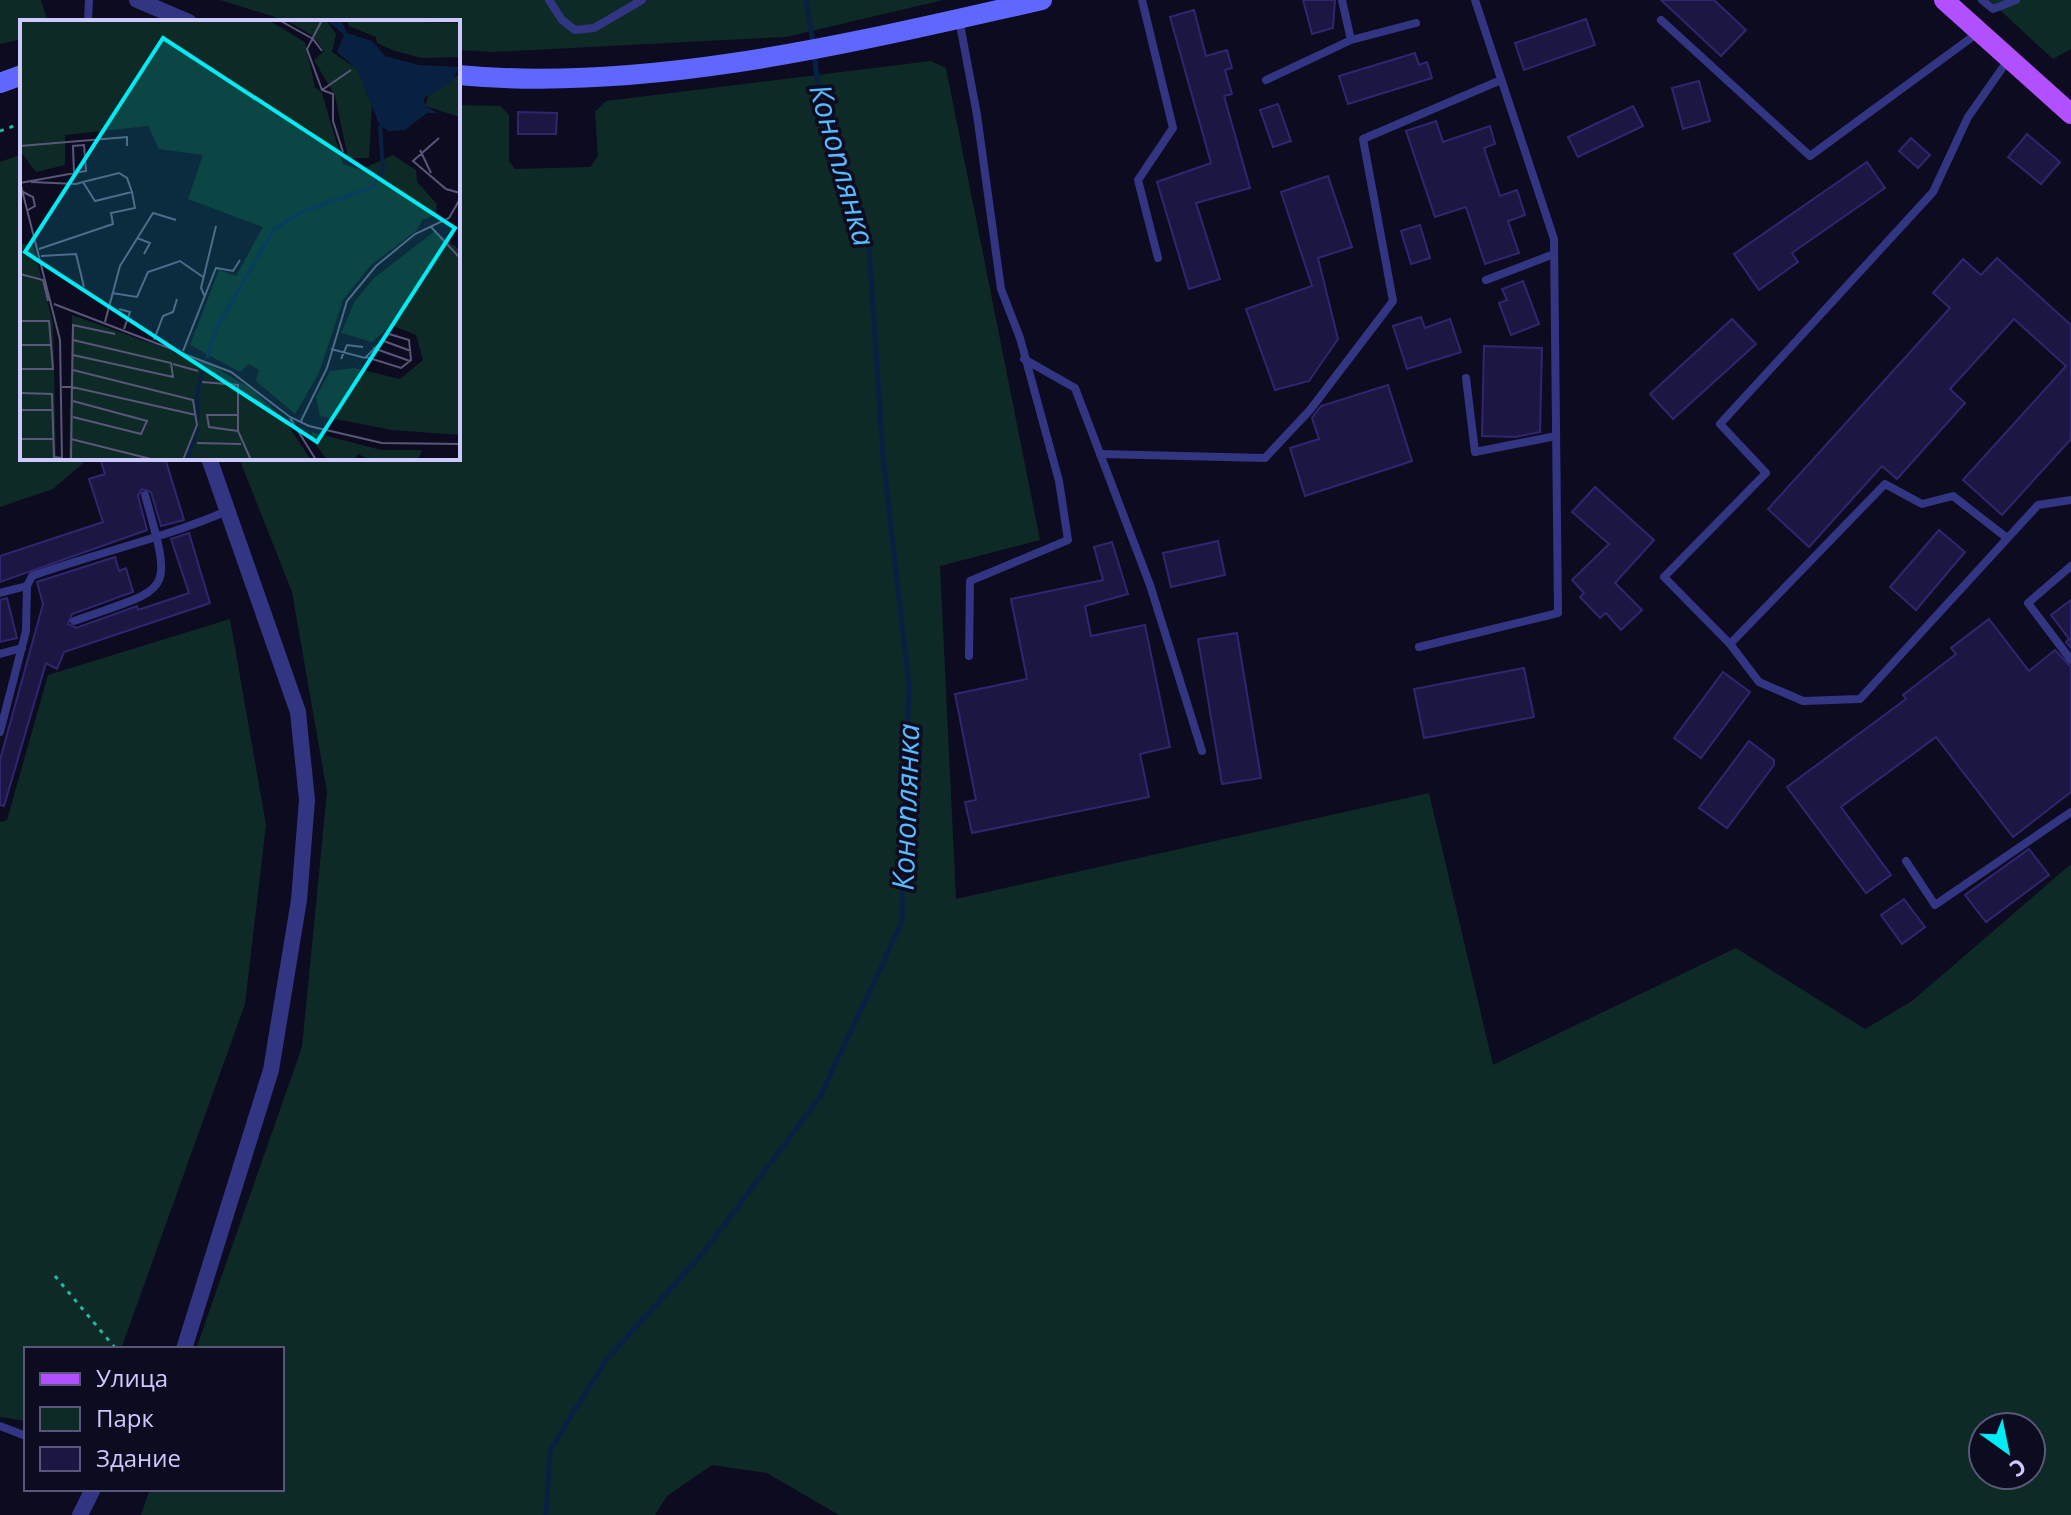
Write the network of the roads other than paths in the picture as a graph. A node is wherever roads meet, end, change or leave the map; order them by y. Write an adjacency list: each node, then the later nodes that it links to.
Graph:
1 (89, 0): 13 (lane)
2 (137, 0): 14 (street)
3 (549, 0): 4 (lane)
4 (642, 0)
5 (1042, 0): 12 (main road)
6 (1142, 0): 27 (lane)
7 (1342, 0): 18 (lane)
8 (1475, 0): 23 (lane)
9 (1944, 0): 17 (main road)
10 (1982, 0): 11 (lane)
11 (2016, 0)
12 (959, 19): 20 (main road); 29 (lane)
13 (88, 20)
14 (184, 20)
15 (1661, 20): 17 (lane)
16 (1416, 23): 18 (lane)
17 (1979, 32): 19 (main road)
18 (1351, 40): 22 (lane)
19 (2009, 59): 25 (main road); 43 (lane)
20 (460, 75)
21 (20, 76): 24 (main road)
22 (1266, 80)
23 (1501, 80): 26 (lane); 32 (lane)
24 (0, 83)
25 (2071, 114)
26 (1554, 254): 28 (lane); 31 (lane)
27 (1158, 258)
28 (1486, 280)
29 (1024, 359): 32 (lane); 47 (lane)
30 (1466, 378): 31 (lane)
31 (1556, 436): 44 (lane)
32 (1100, 454): 51 (lane)
33 (210, 460): 36 (street)
34 (145, 495): 37 (lane)
35 (2071, 500): 38 (lane)
36 (227, 511): 37 (lane); 54 (street)
37 (157, 537): 40 (lane); 42 (lane)
38 (2007, 538): 43 (lane); 43 (lane)
39 (2071, 566): 48 (lane)
40 (27, 586): 41 (lane); 45 (lane)
41 (0, 593)
42 (74, 621)
43 (1730, 644)
44 (1419, 647)
45 (22, 648): 46 (lane); 49 (lane)
46 (0, 654)
47 (969, 656)
48 (2071, 660)
49 (2, 716): 50 (lane)
50 (0, 732)
51 (1202, 751)
52 (2071, 812): 53 (lane)
53 (1906, 861)
54 (185, 1347)
55 (0, 1426): 56 (lane)
56 (24, 1435)
57 (92, 1491): 58 (street)
58 (80, 1515)

